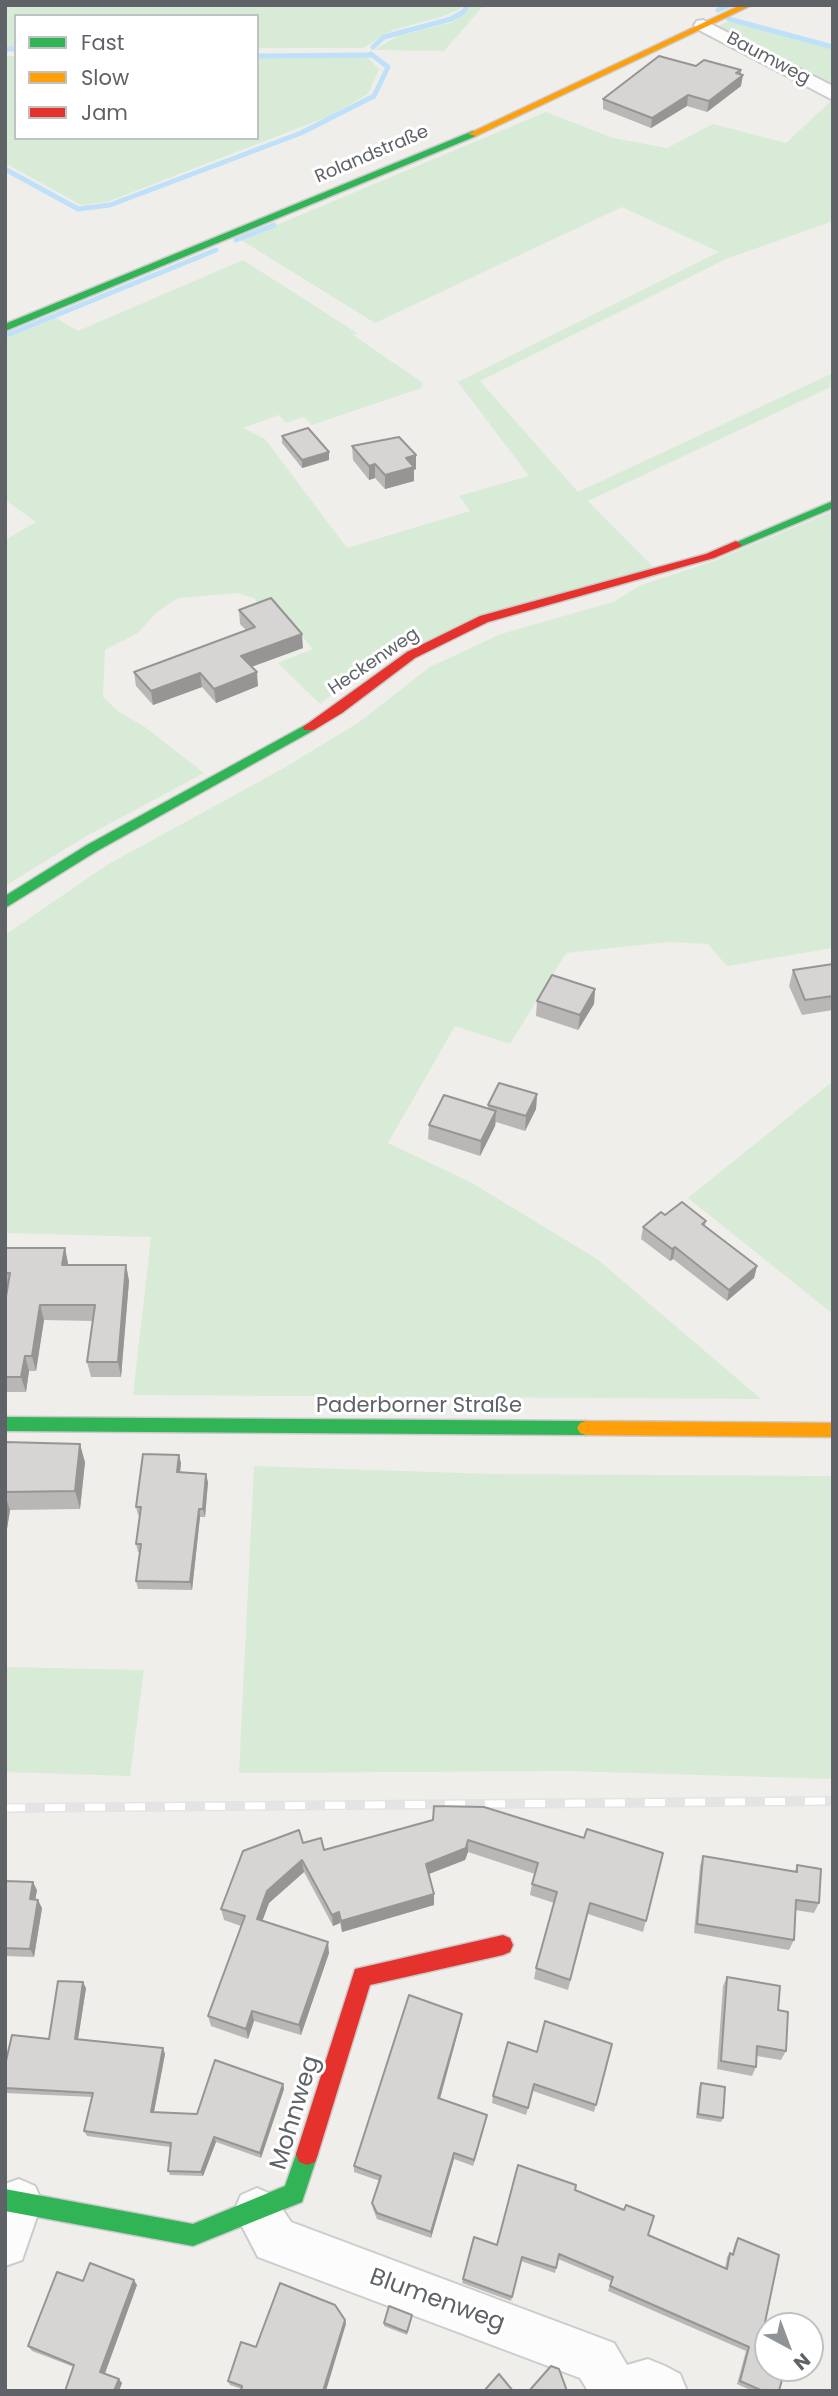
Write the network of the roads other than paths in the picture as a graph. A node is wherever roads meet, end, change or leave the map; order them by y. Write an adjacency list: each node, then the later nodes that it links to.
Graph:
1 (748, 5): 2 (street, Rolandstraße)
2 (703, 25): 3 (street, Baumweg); 4 (street, Rolandstraße)
3 (833, 94)
4 (5, 328)
5 (833, 504): 6 (street, Heckenweg)
6 (5, 903)
7 (5, 1424): 8 (street, Paderborner Straße)
8 (833, 1430)
9 (503, 1945): 10 (street, Mohnweg)
10 (257, 2211): 11 (street, Mohnweg); 12 (street, Blumenweg)
11 (10, 2215)
12 (617, 2391): 13 (street, Blumenweg)
13 (663, 2391)

